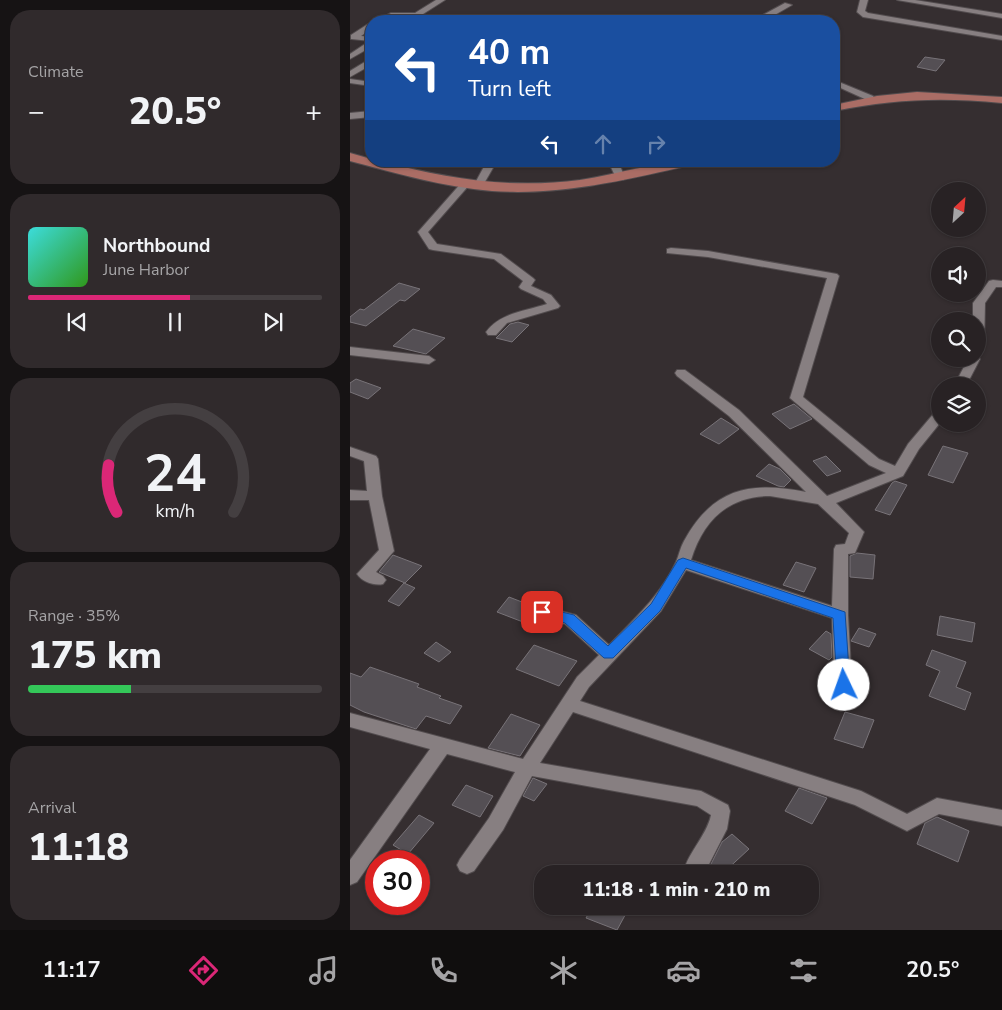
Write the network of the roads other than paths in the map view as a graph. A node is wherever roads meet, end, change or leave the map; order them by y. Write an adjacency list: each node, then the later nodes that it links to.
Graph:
1 (440, 0): 5 (street)
2 (864, 0): 10 (street)
3 (901, 0): 7 (street)
4 (788, 4): 6 (street)
5 (418, 15)
6 (768, 15)
7 (1002, 16)
8 (365, 30): 9 (street)
9 (352, 38): 11 (street)
10 (1002, 38)
11 (365, 39)
12 (365, 48): 13 (street)
13 (362, 50): 14 (street); 15 (street)
14 (365, 50)
15 (350, 57)
16 (365, 66): 17 (street)
17 (350, 75)
18 (350, 81): 19 (street)
19 (365, 83)
20 (840, 85): 21 (street)
21 (870, 98): 22 (main road); 23 (main road)
22 (1002, 100)
23 (840, 106)
24 (365, 115): 25 (street)
25 (350, 116)
26 (350, 157): 27 (main road)
27 (365, 161)
28 (390, 167): 33 (main road)
29 (487, 167): 33 (street)
30 (615, 167): 32 (street)
31 (666, 167): 32 (main road)
32 (620, 178): 33 (main road)
33 (473, 184): 37 (street)
34 (671, 251): 43 (street)
35 (1002, 284): 36 (street)
36 (979, 312)
37 (492, 332)
38 (350, 352): 39 (street)
39 (429, 360)
40 (681, 373): 46 (street)
41 (931, 426): 43 (street)
42 (350, 451): 45 (street)
43 (898, 472): 46 (street)
44 (350, 495): 45 (street)
45 (375, 496): 48 (street)
46 (825, 502): 47 (street); 50 (street)
47 (683, 563): 50 (street); 51 (street)
48 (378, 580)
49 (542, 612): 51 (street)
50 (840, 615): 52 (street)
51 (609, 655): 53 (street)
52 (844, 703)
53 (568, 704): 56 (street); 57 (street)
54 (350, 720): 55 (street)
55 (444, 744): 56 (street); 60 (street)
56 (527, 768): 58 (street); 59 (street)
57 (1002, 818)
58 (467, 865)
59 (696, 865)
60 (350, 876)

